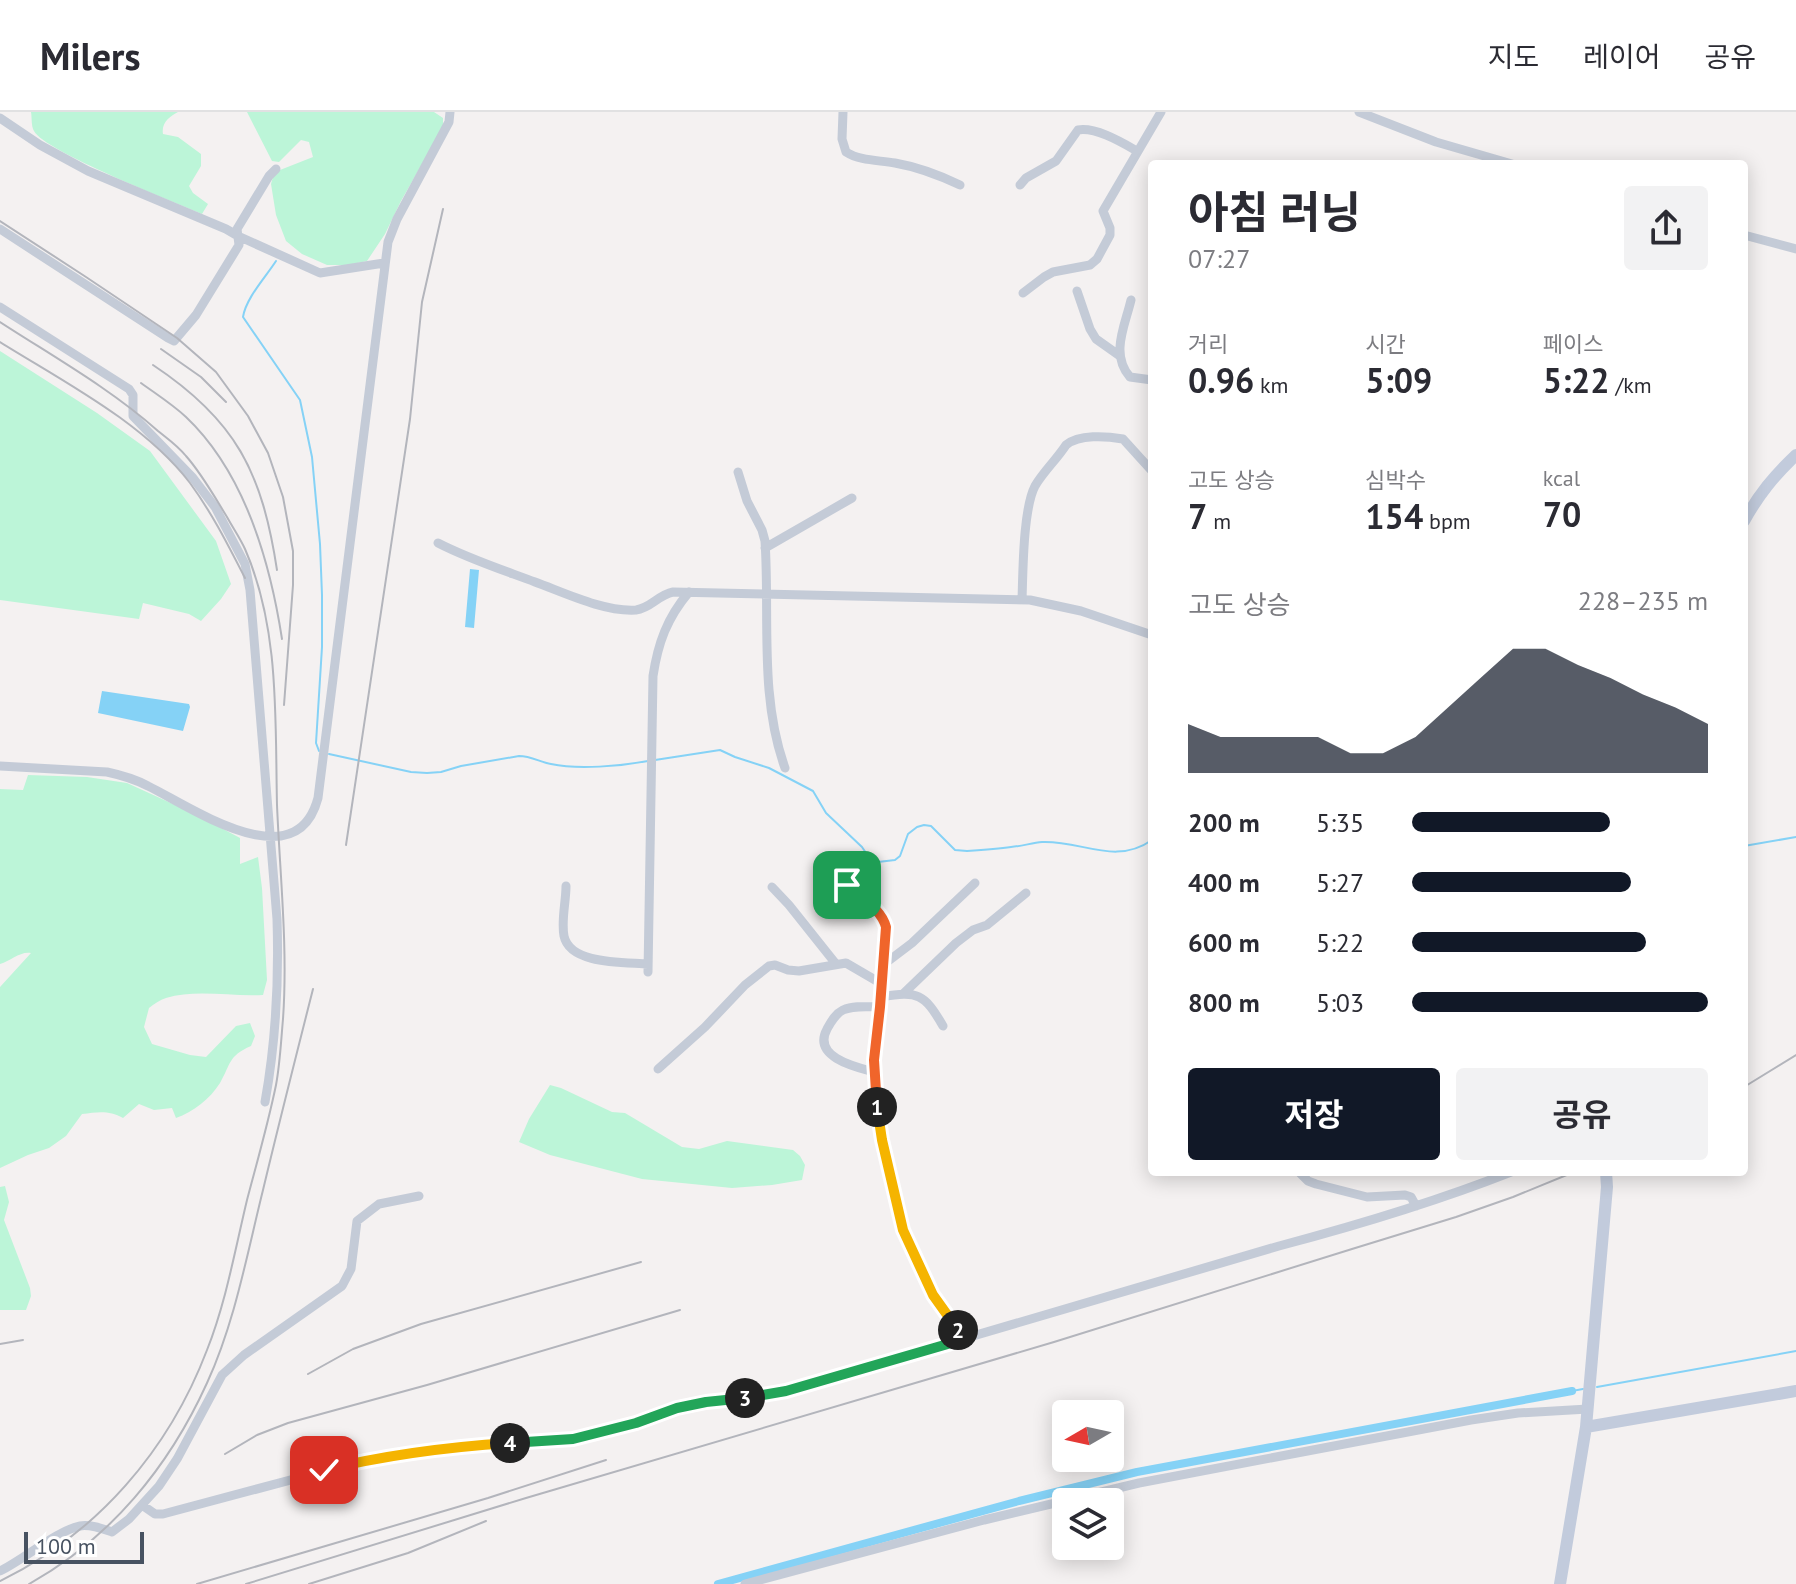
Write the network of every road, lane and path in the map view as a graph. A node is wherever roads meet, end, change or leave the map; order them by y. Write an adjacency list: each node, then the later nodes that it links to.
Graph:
1 (450, 112): 15 (street)
2 (843, 112): 9 (street)
3 (1161, 112): 6 (street)
4 (1359, 112): 7 (street)
5 (0, 118): 12 (street)
6 (1137, 151): 10 (street); 17 (street)
7 (1498, 160)
8 (276, 169): 12 (street)
9 (960, 185)
10 (1020, 185)
11 (0, 229): 12 (street)
12 (238, 236): 15 (street)
13 (1748, 236): 14 (street)
14 (1796, 249)
15 (384, 263): 35 (street)
16 (1077, 291): 20 (street)
17 (1023, 293)
18 (1131, 300): 20 (street)
19 (0, 307): 35 (street)
20 (1120, 356): 21 (street)
21 (1148, 379)
22 (1796, 455): 26 (main road)
23 (1148, 467): 31 (street)
24 (738, 472): 28 (street)
25 (852, 498): 28 (street)
26 (1748, 514)
27 (438, 543): 29 (street)
28 (765, 548): 30 (street)
29 (689, 592): 30 (street); 38 (street)
30 (766, 594): 31 (street); 34 (street)
31 (1022, 600): 32 (street)
32 (1148, 634)
33 (0, 766): 35 (street)
34 (785, 768)
35 (269, 837): 49 (street)
36 (837, 873): 42 (street)
37 (975, 883): 42 (street)
38 (566, 886)
39 (772, 887): 41 (street)
40 (1026, 893): 44 (street)
41 (836, 964): 43 (street); 47 (street)
42 (883, 965): 43 (street)
43 (882, 984): 45 (street)
44 (904, 993): 45 (street); 46 (street)
45 (881, 1002): 48 (street); 48 (street)
46 (943, 1026)
47 (658, 1069)
48 (874, 1072): 55 (street)
49 (265, 1102)
50 (1303, 1176): 54 (street)
51 (1500, 1176): 54 (street)
52 (1606, 1176): 57 (main road)
53 (419, 1196): 59 (street)
54 (1416, 1206): 55 (street)
55 (965, 1339): 59 (street)
56 (1796, 1391): 58 (main road)
57 (1588, 1409): 58 (main road); 61 (street)
58 (1586, 1427): 62 (main road)
59 (142, 1505): 60 (street)
60 (0, 1571)
61 (745, 1584)
62 (1560, 1584)

